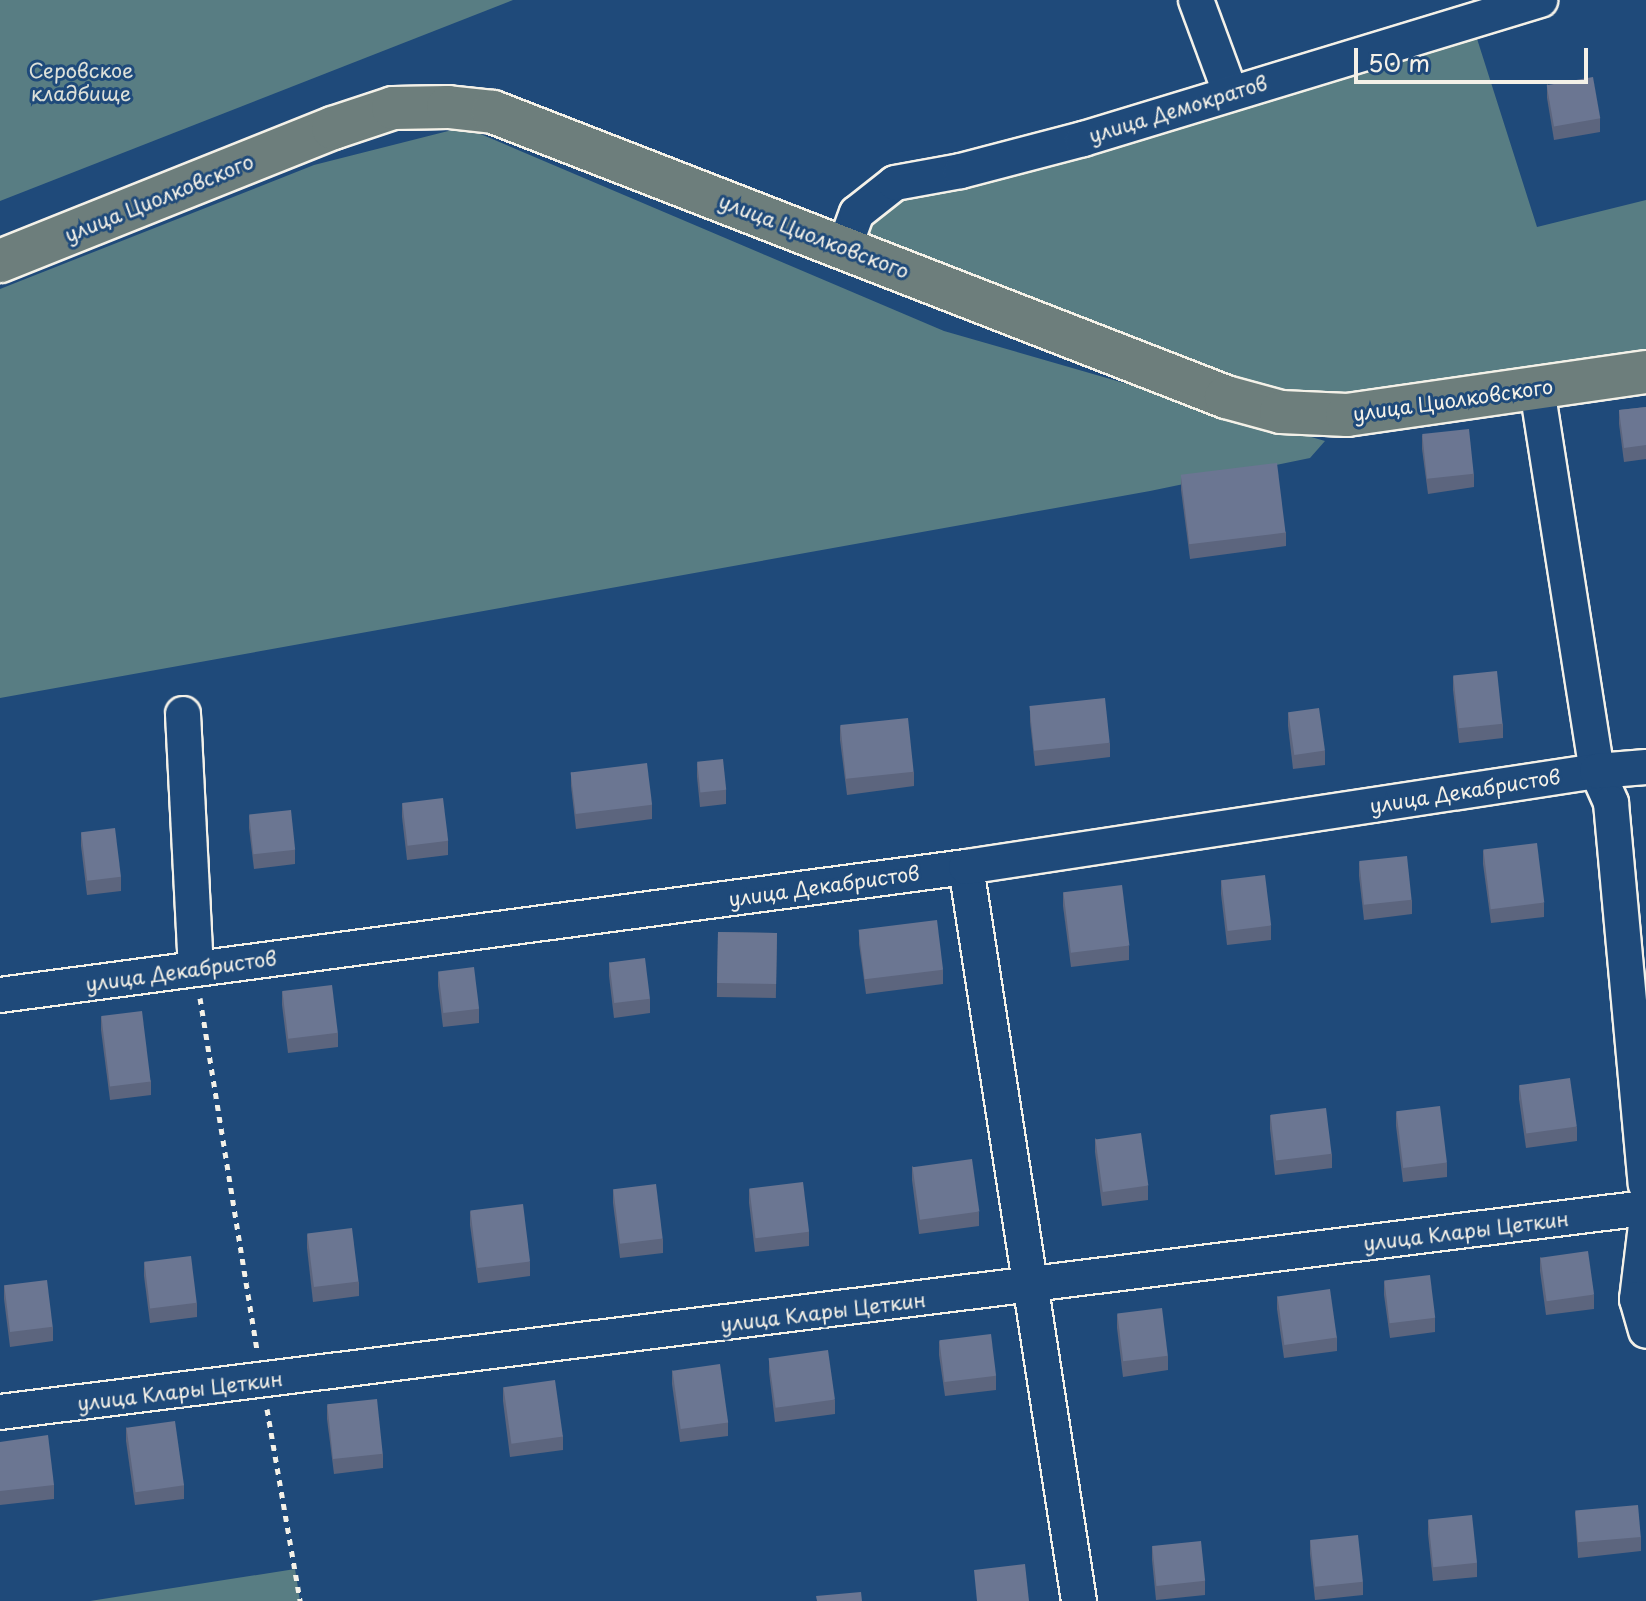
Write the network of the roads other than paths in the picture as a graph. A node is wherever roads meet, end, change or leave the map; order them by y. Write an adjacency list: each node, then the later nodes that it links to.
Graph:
1 (1196, 0): 3 (street)
2 (1540, 0): 3 (street, улица Демократов)
3 (1230, 92): 4 (street, улица Демократов)
4 (844, 248): 5 (main road, улица Циолковского); 7 (main road, улица Циолковского)
5 (0, 261)
6 (1646, 372): 7 (main road, улица Циолковского)
7 (1537, 389): 10 (street)
8 (183, 714): 12 (street)
9 (1646, 767): 10 (street, улица Декабристов)
10 (1597, 771): 11 (street, улица Декабристов); 14 (street)
11 (966, 867): 12 (street, улица Декабристов); 17 (street)
12 (196, 969): 13 (street, улица Декабристов)
13 (0, 995)
14 (1646, 1184)
15 (1646, 1208): 17 (street, улица Клары Цеткин)
16 (1646, 1225): 18 (street)
17 (1033, 1286): 19 (street, улица Клары Цеткин); 20 (street)
18 (1646, 1331)
19 (0, 1412)
20 (1079, 1601)

